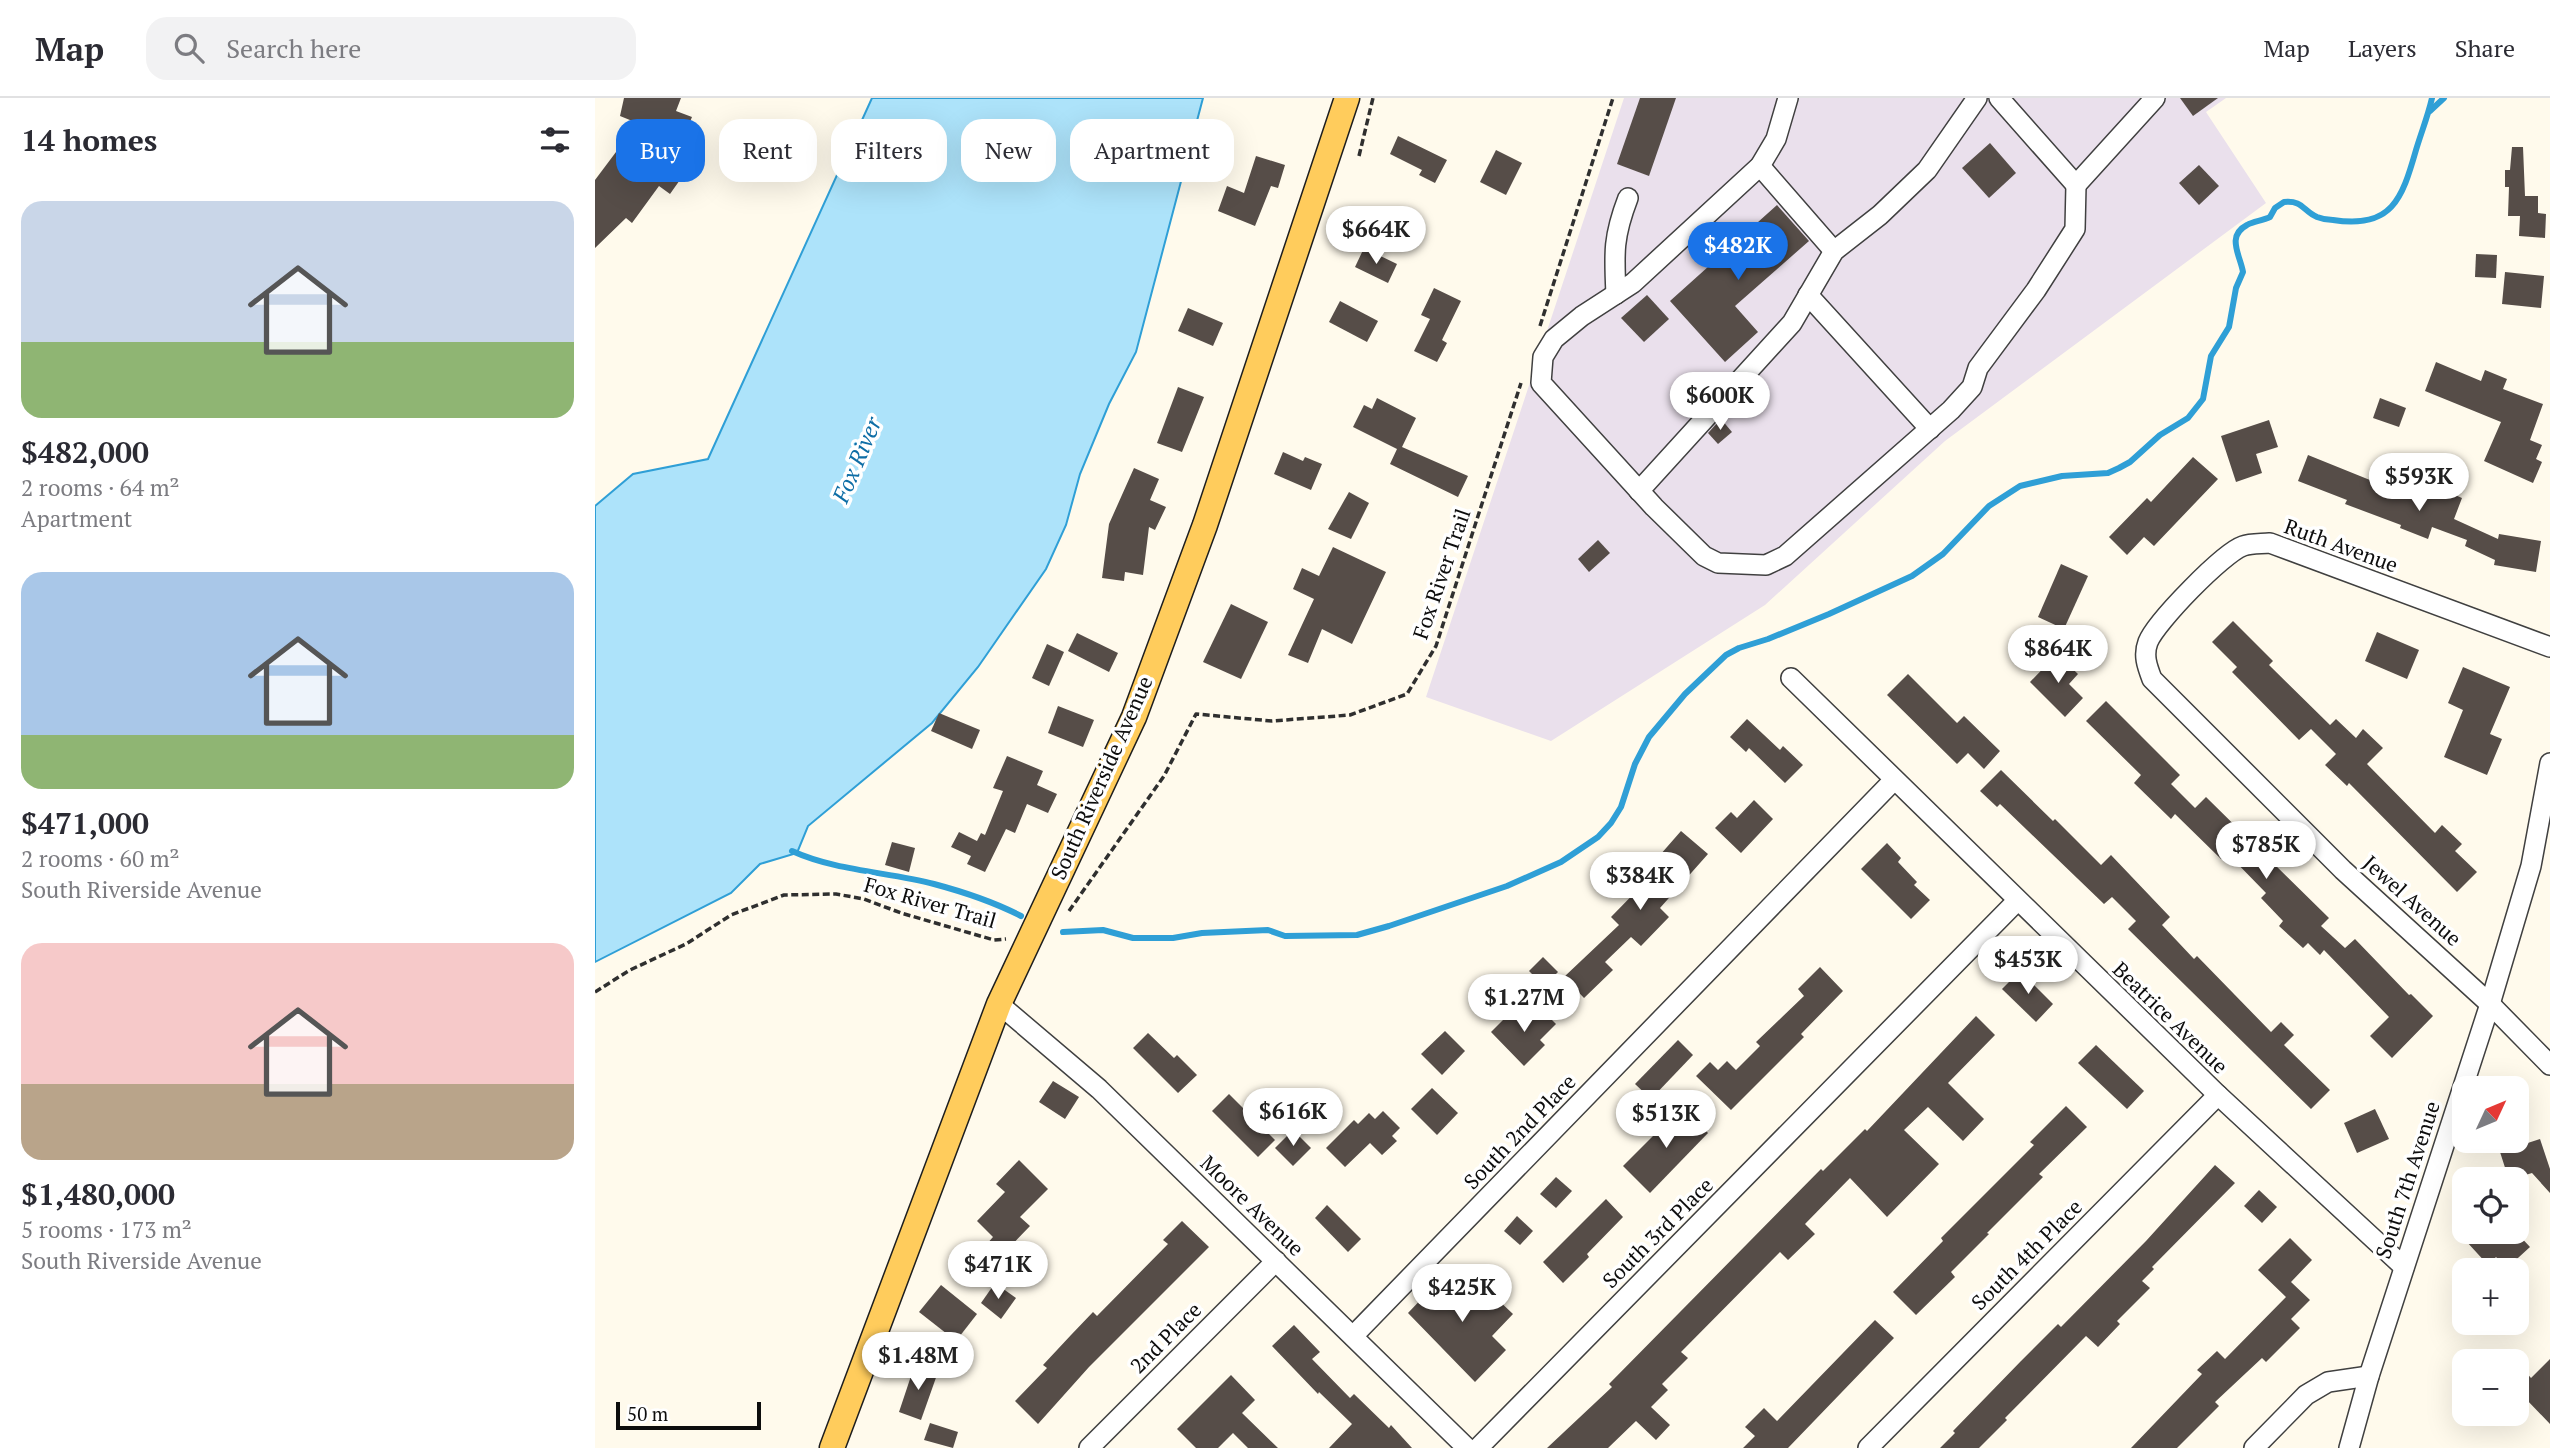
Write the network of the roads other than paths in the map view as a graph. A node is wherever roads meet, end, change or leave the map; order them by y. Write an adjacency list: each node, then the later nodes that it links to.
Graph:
1 (1347, 98): 20 (main road, South Riverside Avenue)
2 (1788, 98): 6 (street)
3 (1977, 98): 9 (street)
4 (1999, 98): 7 (street)
5 (2155, 98): 7 (street)
6 (1760, 166): 9 (street); 10 (street)
7 (2076, 185): 12 (street)
8 (1628, 198): 10 (street)
9 (1835, 251): 11 (street)
10 (1616, 294): 13 (street)
11 (1808, 295): 12 (street); 13 (street)
12 (1930, 429): 13 (street)
13 (1639, 491)
14 (2148, 642): 15 (street, Ruth Avenue); 21 (street, Jewel Avenue)
15 (2550, 647)
16 (1791, 678): 18 (street, Beatrice Avenue)
17 (2550, 763): 21 (street, South 7th Avenue)
18 (1894, 780): 19 (street, Beatrice Avenue); 26 (street, South 2nd Place)
19 (2017, 901): 23 (street, Beatrice Avenue); 31 (street, South 3rd Place)
20 (999, 1004): 24 (street, Moore Avenue); 28 (main road, South Riverside Avenue)
21 (2490, 1004): 22 (street, Jewel Avenue); 25 (street, South 7th Avenue)
22 (2550, 1065)
23 (2218, 1095): 25 (street, Beatrice Avenue); 32 (street, South 4th Place)
24 (1276, 1261): 26 (street, Moore Avenue); 29 (street, 2nd Place)
25 (2404, 1267): 27 (street, South 7th Avenue)
26 (1353, 1336): 30 (street, Moore Avenue)
27 (2369, 1376): 33 (street); 34 (street, South 7th Avenue)
28 (832, 1448)
29 (1090, 1448)
30 (1467, 1448)
31 (1478, 1448)
32 (1868, 1448)
33 (2253, 1448)
34 (2349, 1448)

